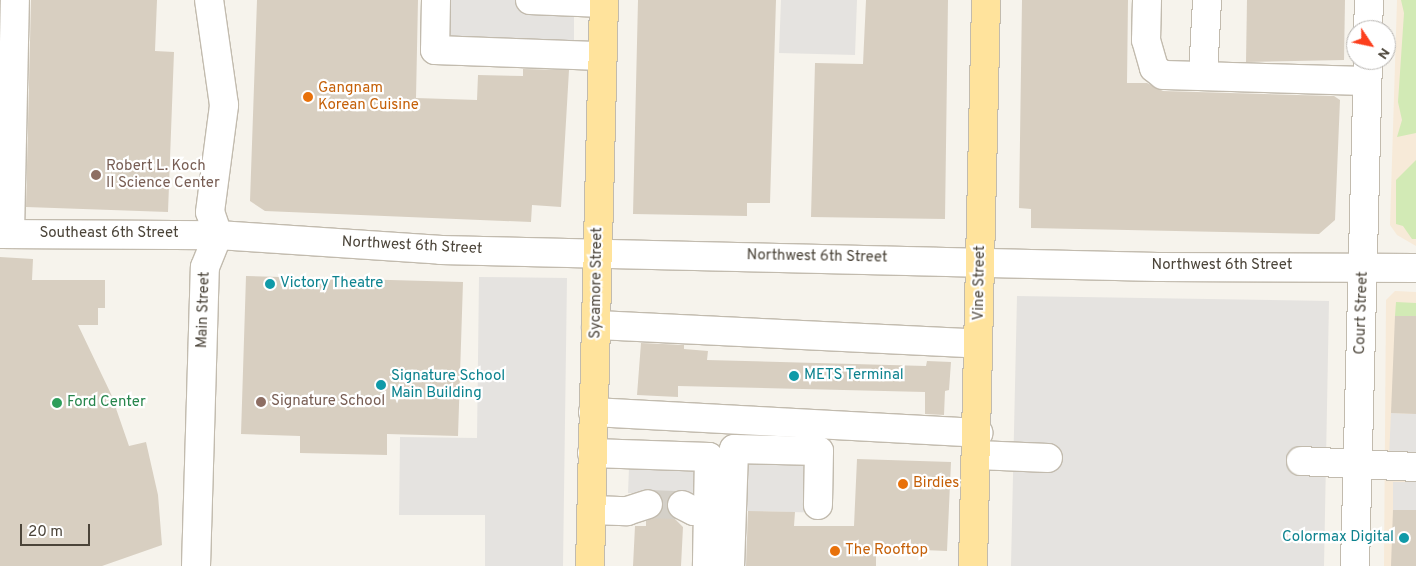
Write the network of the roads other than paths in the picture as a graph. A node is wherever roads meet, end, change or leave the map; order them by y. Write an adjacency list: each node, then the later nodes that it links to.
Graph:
1 (15, 0): 14 (street)
2 (209, 0): 15 (street)
3 (436, 0): 11 (street)
4 (530, 0): 9 (street)
5 (986, 0): 17 (main road, Vine Street)
6 (1147, 0): 13 (street)
7 (1207, 0): 13 (street)
8 (1369, 0): 10 (street)
9 (604, 1): 11 (main road, Sycamore Street)
10 (1368, 20)
11 (602, 56): 16 (main road, Sycamore Street)
12 (1367, 70): 13 (street); 18 (street, Court Street)
13 (1203, 75)
14 (5, 234): 15 (street, Southeast 6th Street)
15 (218, 235): 16 (street, Northwest 6th Street); 32 (street, Main Street)
16 (598, 253): 17 (street, Northwest 6th Street); 20 (main road, Sycamore Street)
17 (980, 261): 18 (street, Northwest 6th Street); 21 (main road, Vine Street)
18 (1363, 266): 19 (street, Northwest 6th Street); 27 (street, Court Street)
19 (1416, 268)
20 (596, 325): 21 (street); 22 (main road, Sycamore Street)
21 (978, 344): 23 (main road, Vine Street)
22 (593, 412): 23 (street); 24 (main road, Sycamore Street)
23 (977, 444): 25 (street); 36 (main road, Vine Street)
24 (592, 453): 30 (main road, Sycamore Street); 34 (street)
25 (1048, 458)
26 (1301, 461): 27 (street)
27 (1357, 466): 28 (street); 37 (street, Court Street)
28 (1416, 466)
29 (818, 505): 35 (street)
30 (591, 510): 31 (street); 33 (main road, Sycamore Street)
31 (641, 511)
32 (196, 566)
33 (590, 566)
34 (707, 566)
35 (730, 566)
36 (973, 566)
37 (1355, 566)

